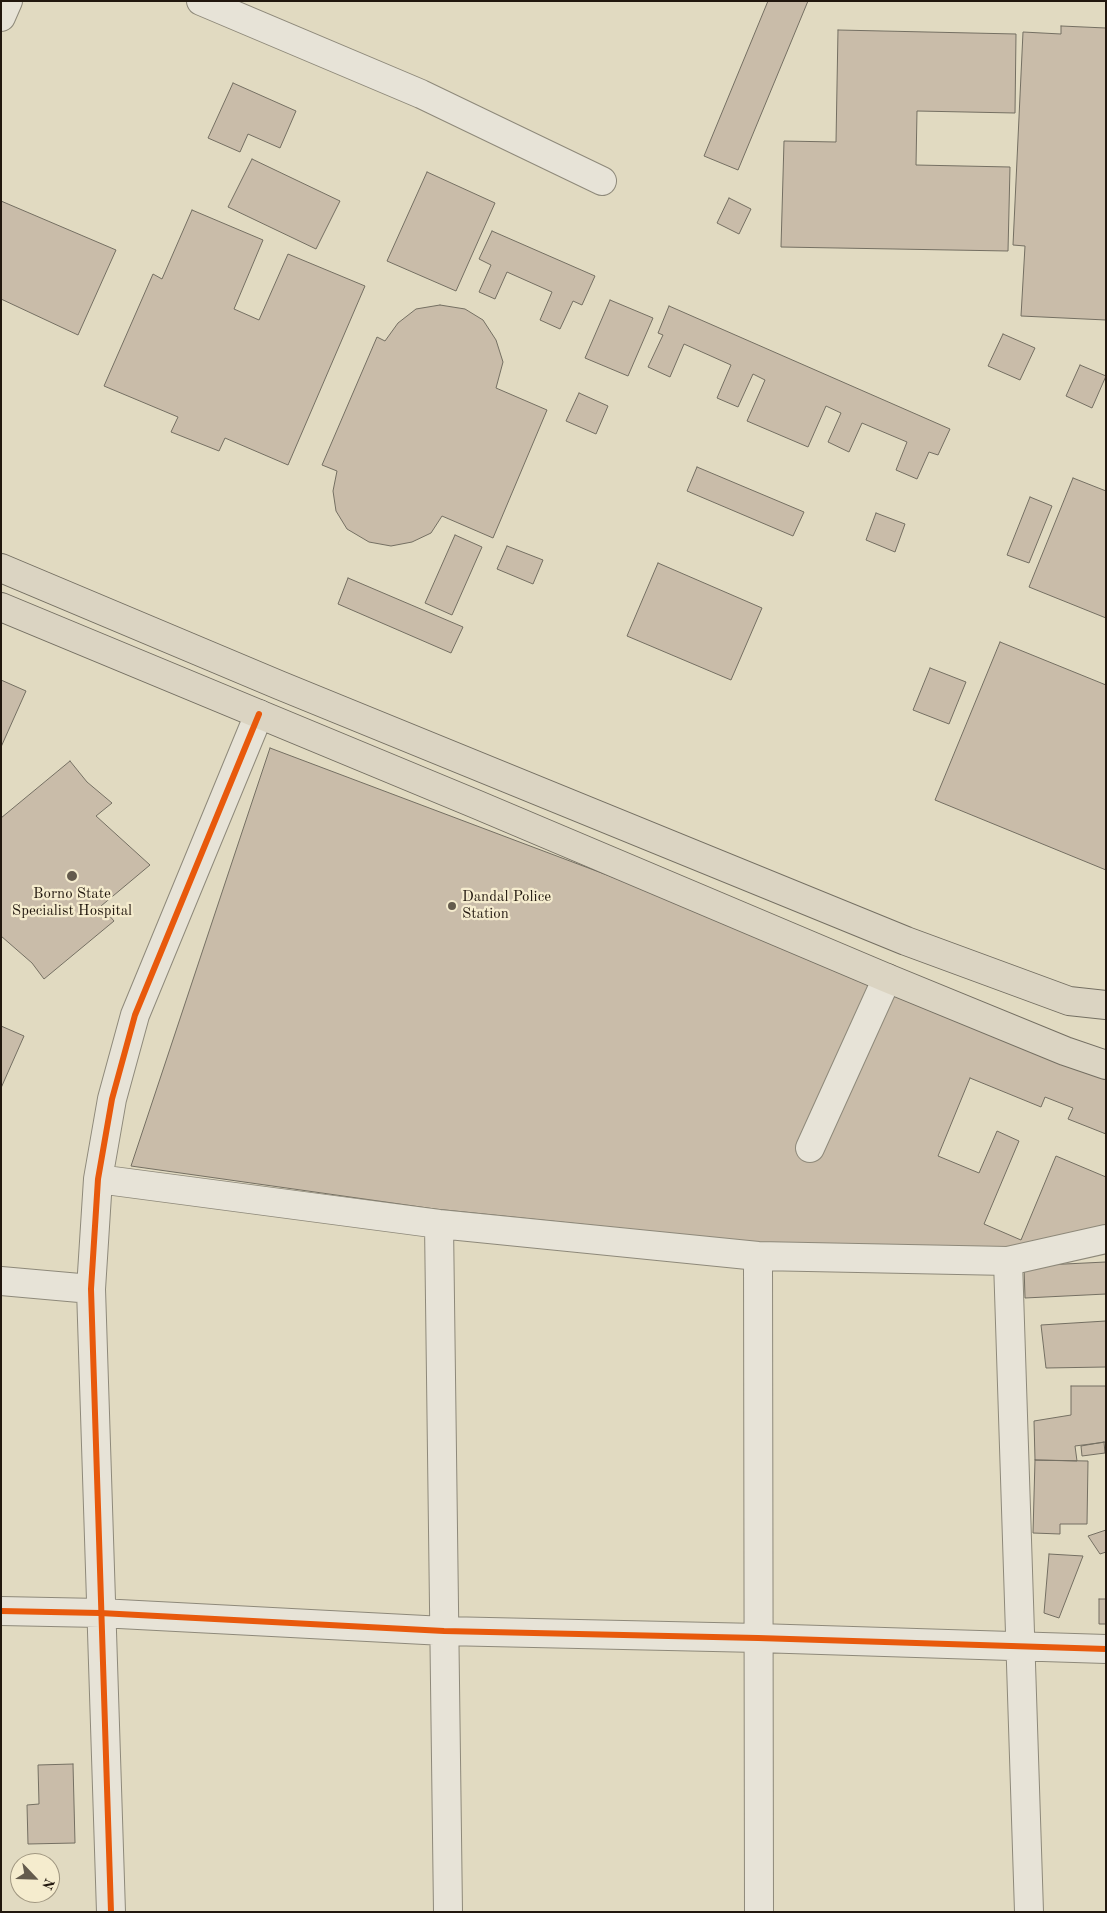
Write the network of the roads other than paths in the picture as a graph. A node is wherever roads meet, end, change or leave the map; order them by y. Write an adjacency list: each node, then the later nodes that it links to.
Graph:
1 (8, 1): 3 (street)
2 (201, 1): 4 (street)
3 (1, 17)
4 (602, 181)
5 (1, 568): 9 (main road)
6 (1, 607): 7 (main road)
7 (259, 714): 8 (main road); 12 (street)
8 (887, 978): 10 (main road); 11 (street)
9 (1106, 1005)
10 (1106, 1065)
11 (810, 1148)
12 (98, 1179): 13 (street); 18 (street)
13 (439, 1224): 15 (street); 21 (street)
14 (1106, 1239): 16 (street)
15 (758, 1256): 16 (street); 22 (street)
16 (1008, 1261): 23 (street)
17 (1, 1282): 18 (street)
18 (91, 1289): 20 (street)
19 (1, 1611): 20 (street)
20 (100, 1613): 21 (street); 25 (street)
21 (444, 1631): 22 (street); 26 (street)
22 (758, 1638): 23 (street); 27 (street)
23 (1020, 1647): 24 (street); 28 (street)
24 (1106, 1649)
25 (111, 1912)
26 (448, 1912)
27 (759, 1912)
28 (1029, 1912)

